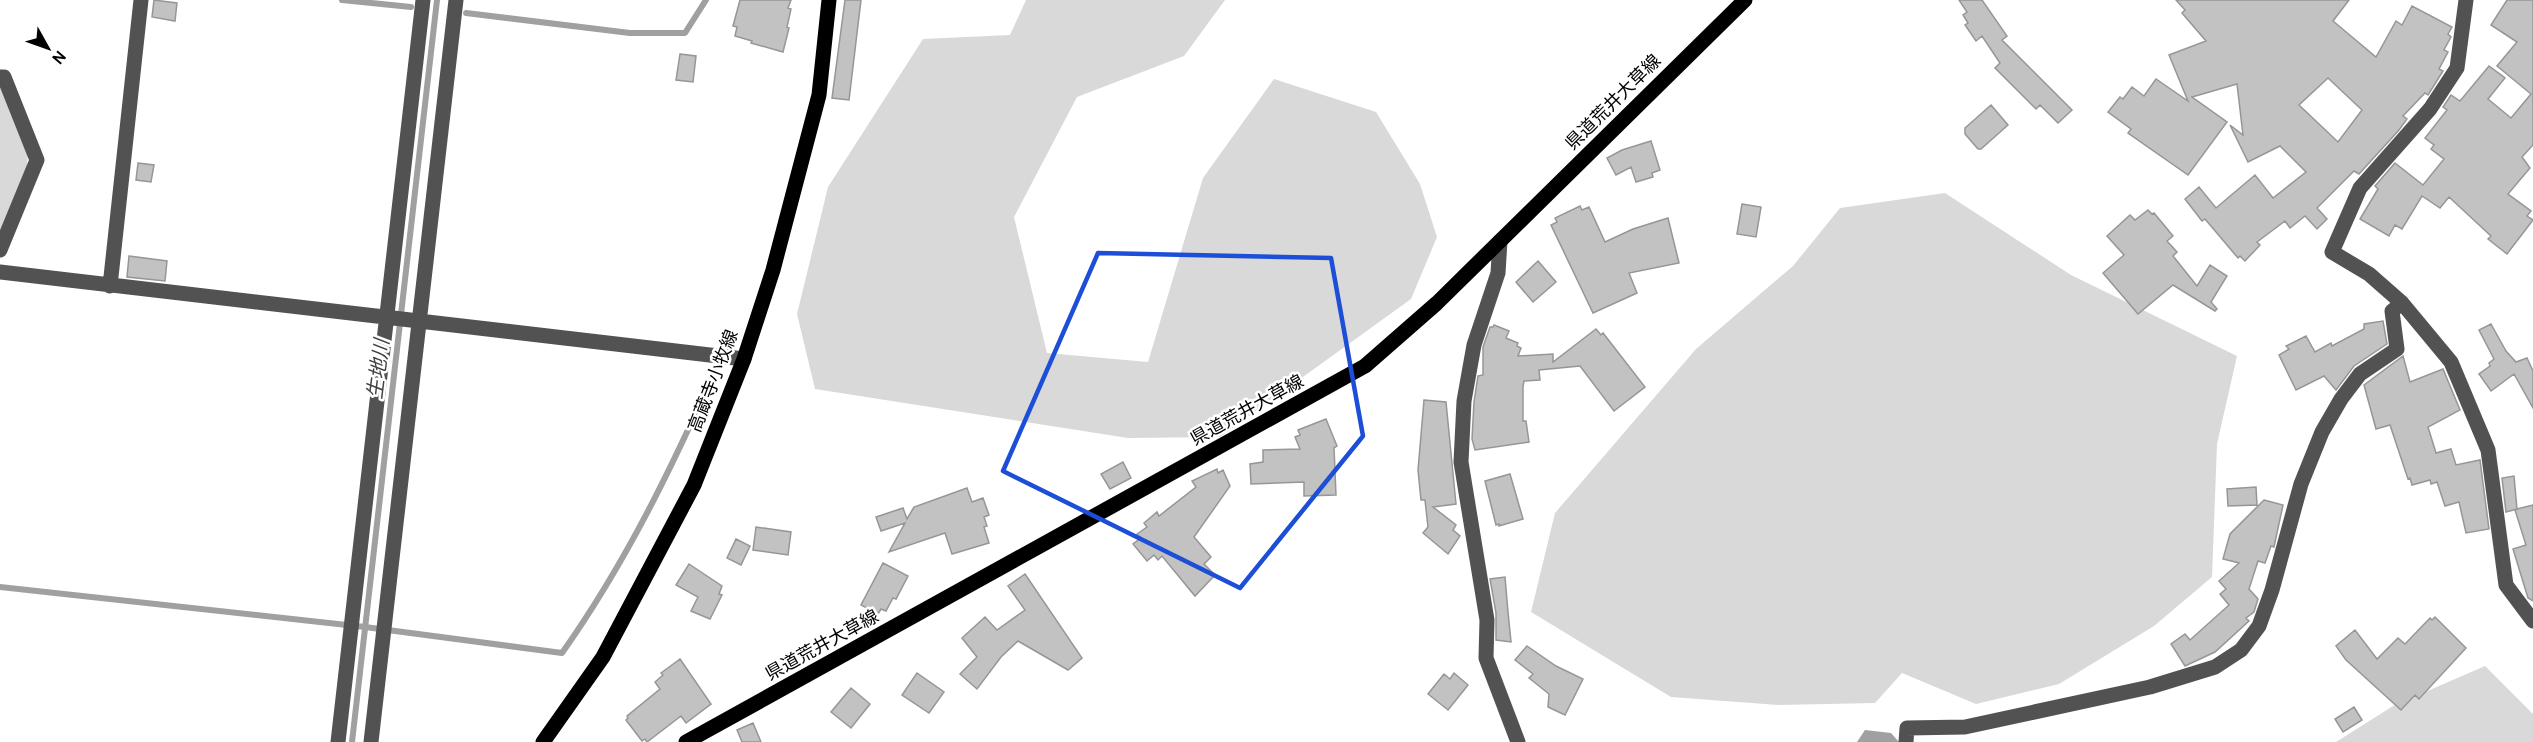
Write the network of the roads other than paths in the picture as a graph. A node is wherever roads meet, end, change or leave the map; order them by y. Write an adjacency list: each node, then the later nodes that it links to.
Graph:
1 (141, 0): 11 (street)
2 (423, 0): 13 (street)
3 (456, 0): 14 (street)
4 (829, 0): 15 (main road, 高蔵寺小牧線)
5 (1745, 0): 8 (main road, 県道荒井大草線)
6 (2466, 0): 12 (street)
7 (0, 77): 9 (street)
8 (1500, 241): 20 (main road, 県道荒井大草線); 21 (street)
9 (0, 250)
10 (0, 272): 11 (street)
11 (110, 286): 13 (street)
12 (2402, 303): 16 (street); 22 (street)
13 (385, 317): 14 (street); 17 (street)
14 (419, 321): 15 (street); 18 (street)
15 (744, 359): 19 (main road, 高蔵寺小牧線)
16 (2533, 621)
17 (338, 742)
18 (371, 742)
19 (543, 742)
20 (686, 742)
21 (1518, 742)
22 (1906, 742)

